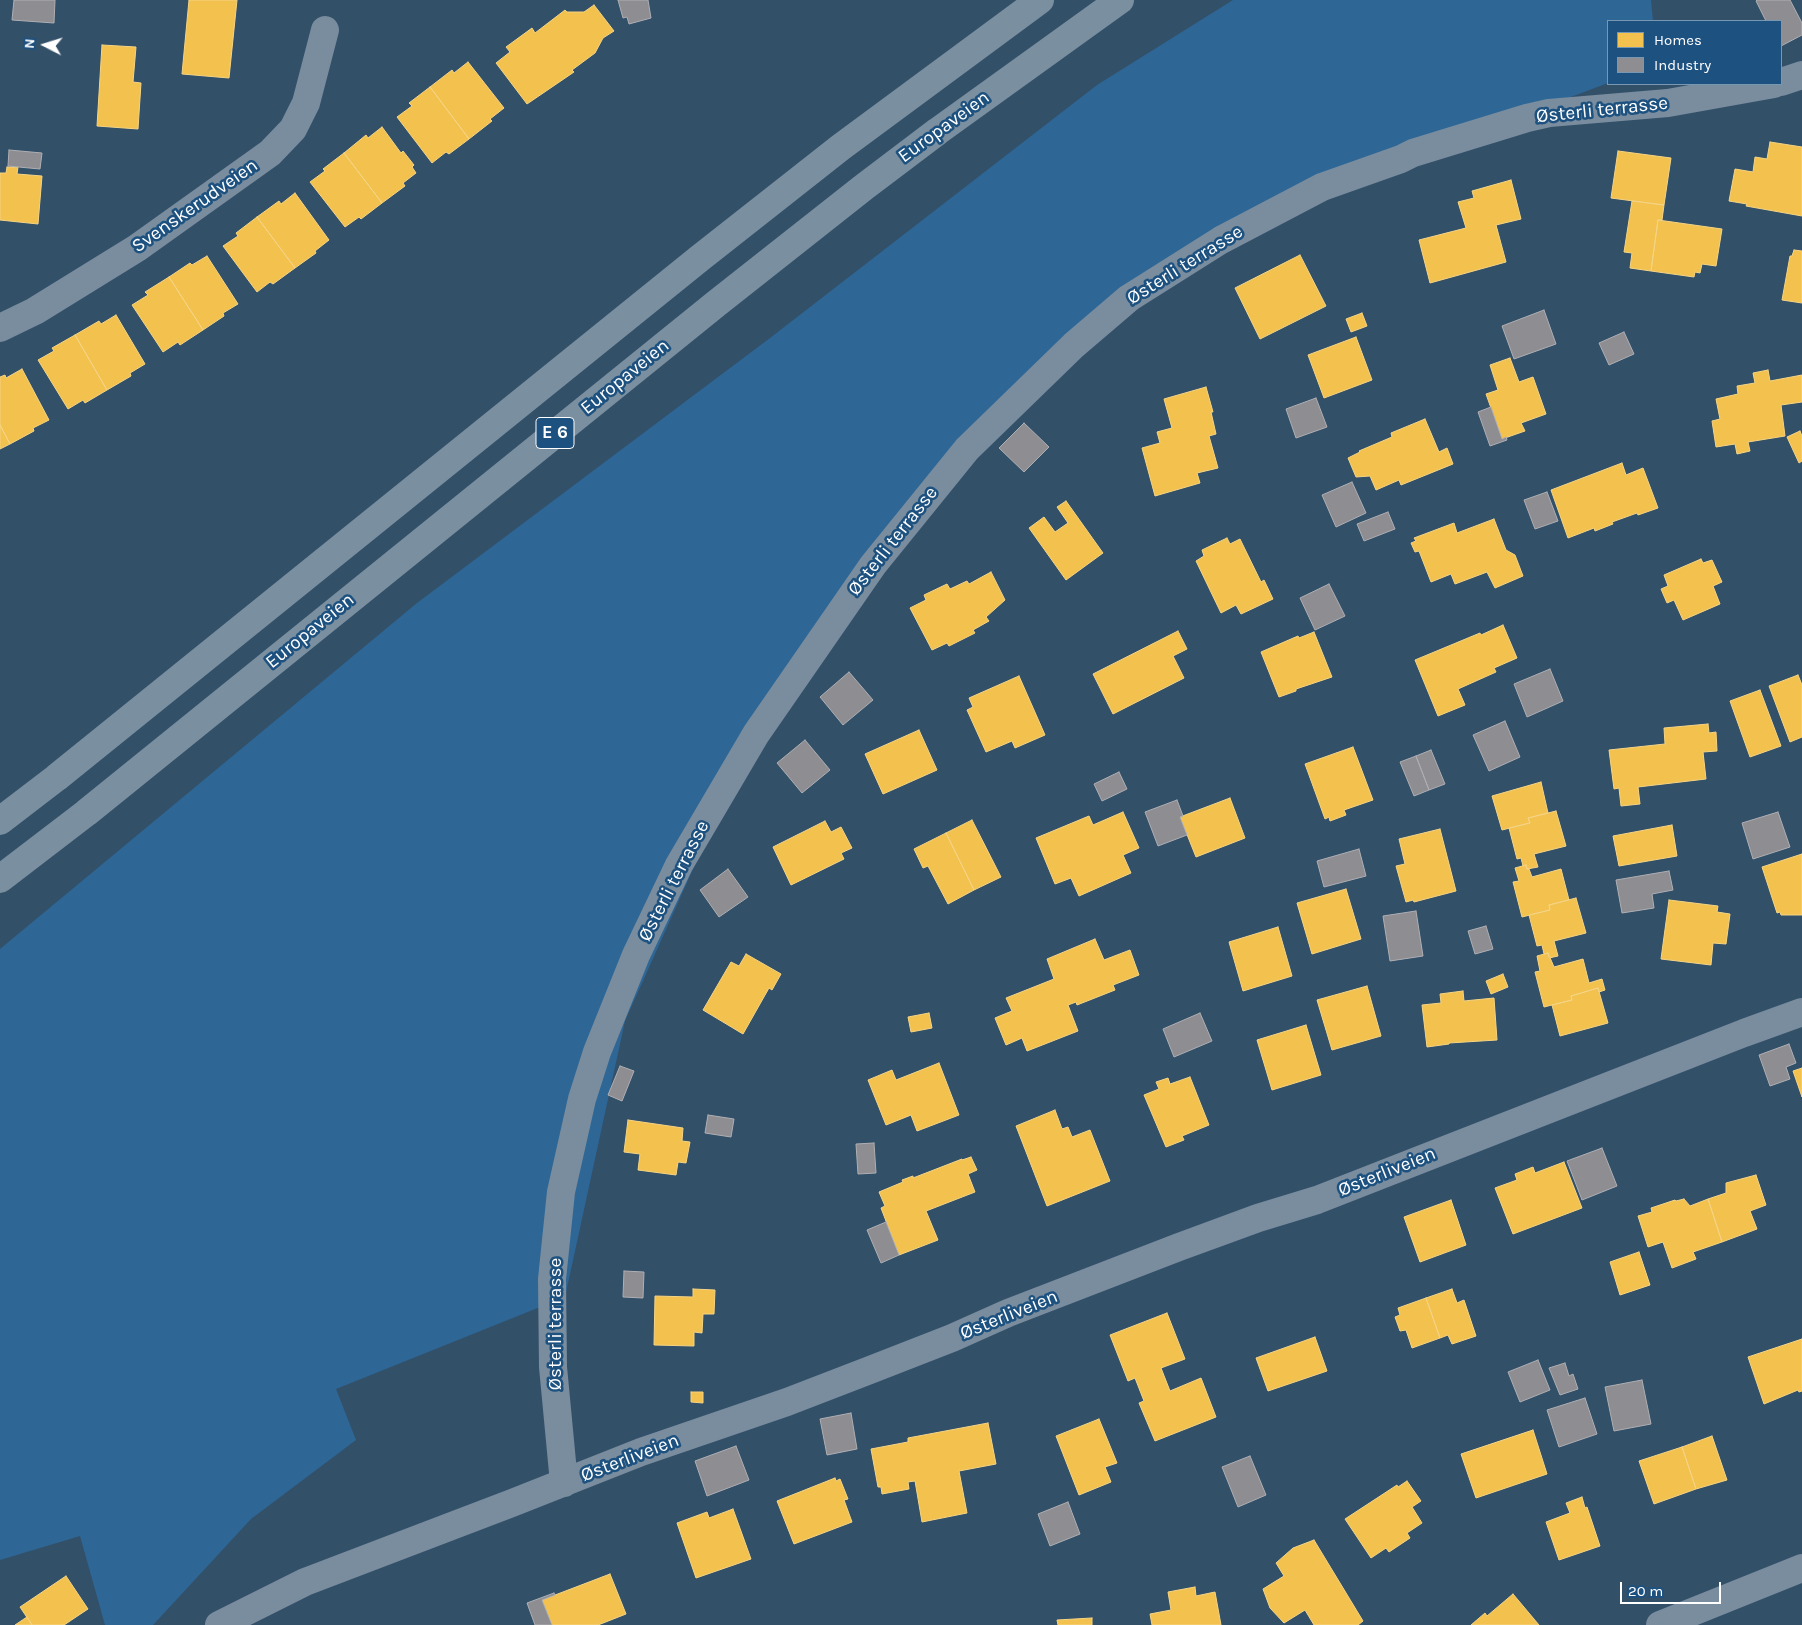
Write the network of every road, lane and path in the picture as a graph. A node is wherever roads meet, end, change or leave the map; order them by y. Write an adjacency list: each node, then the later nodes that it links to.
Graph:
1 (1040, 0): 8 (highway, E 6)
2 (1120, 0): 9 (highway, Europaveien / E 6)
3 (325, 30): 7 (street, Svenskerudveien)
4 (1802, 75): 5 (street)
5 (1782, 82)
6 (1768, 85): 11 (street, Østerli terrasse)
7 (0, 328)
8 (0, 822)
9 (0, 880)
10 (1802, 1012): 11 (street, Østerliveien)
11 (564, 1482): 13 (street, Østerliveien)
12 (1802, 1568): 14 (street)
13 (219, 1625)
14 (1660, 1625)

